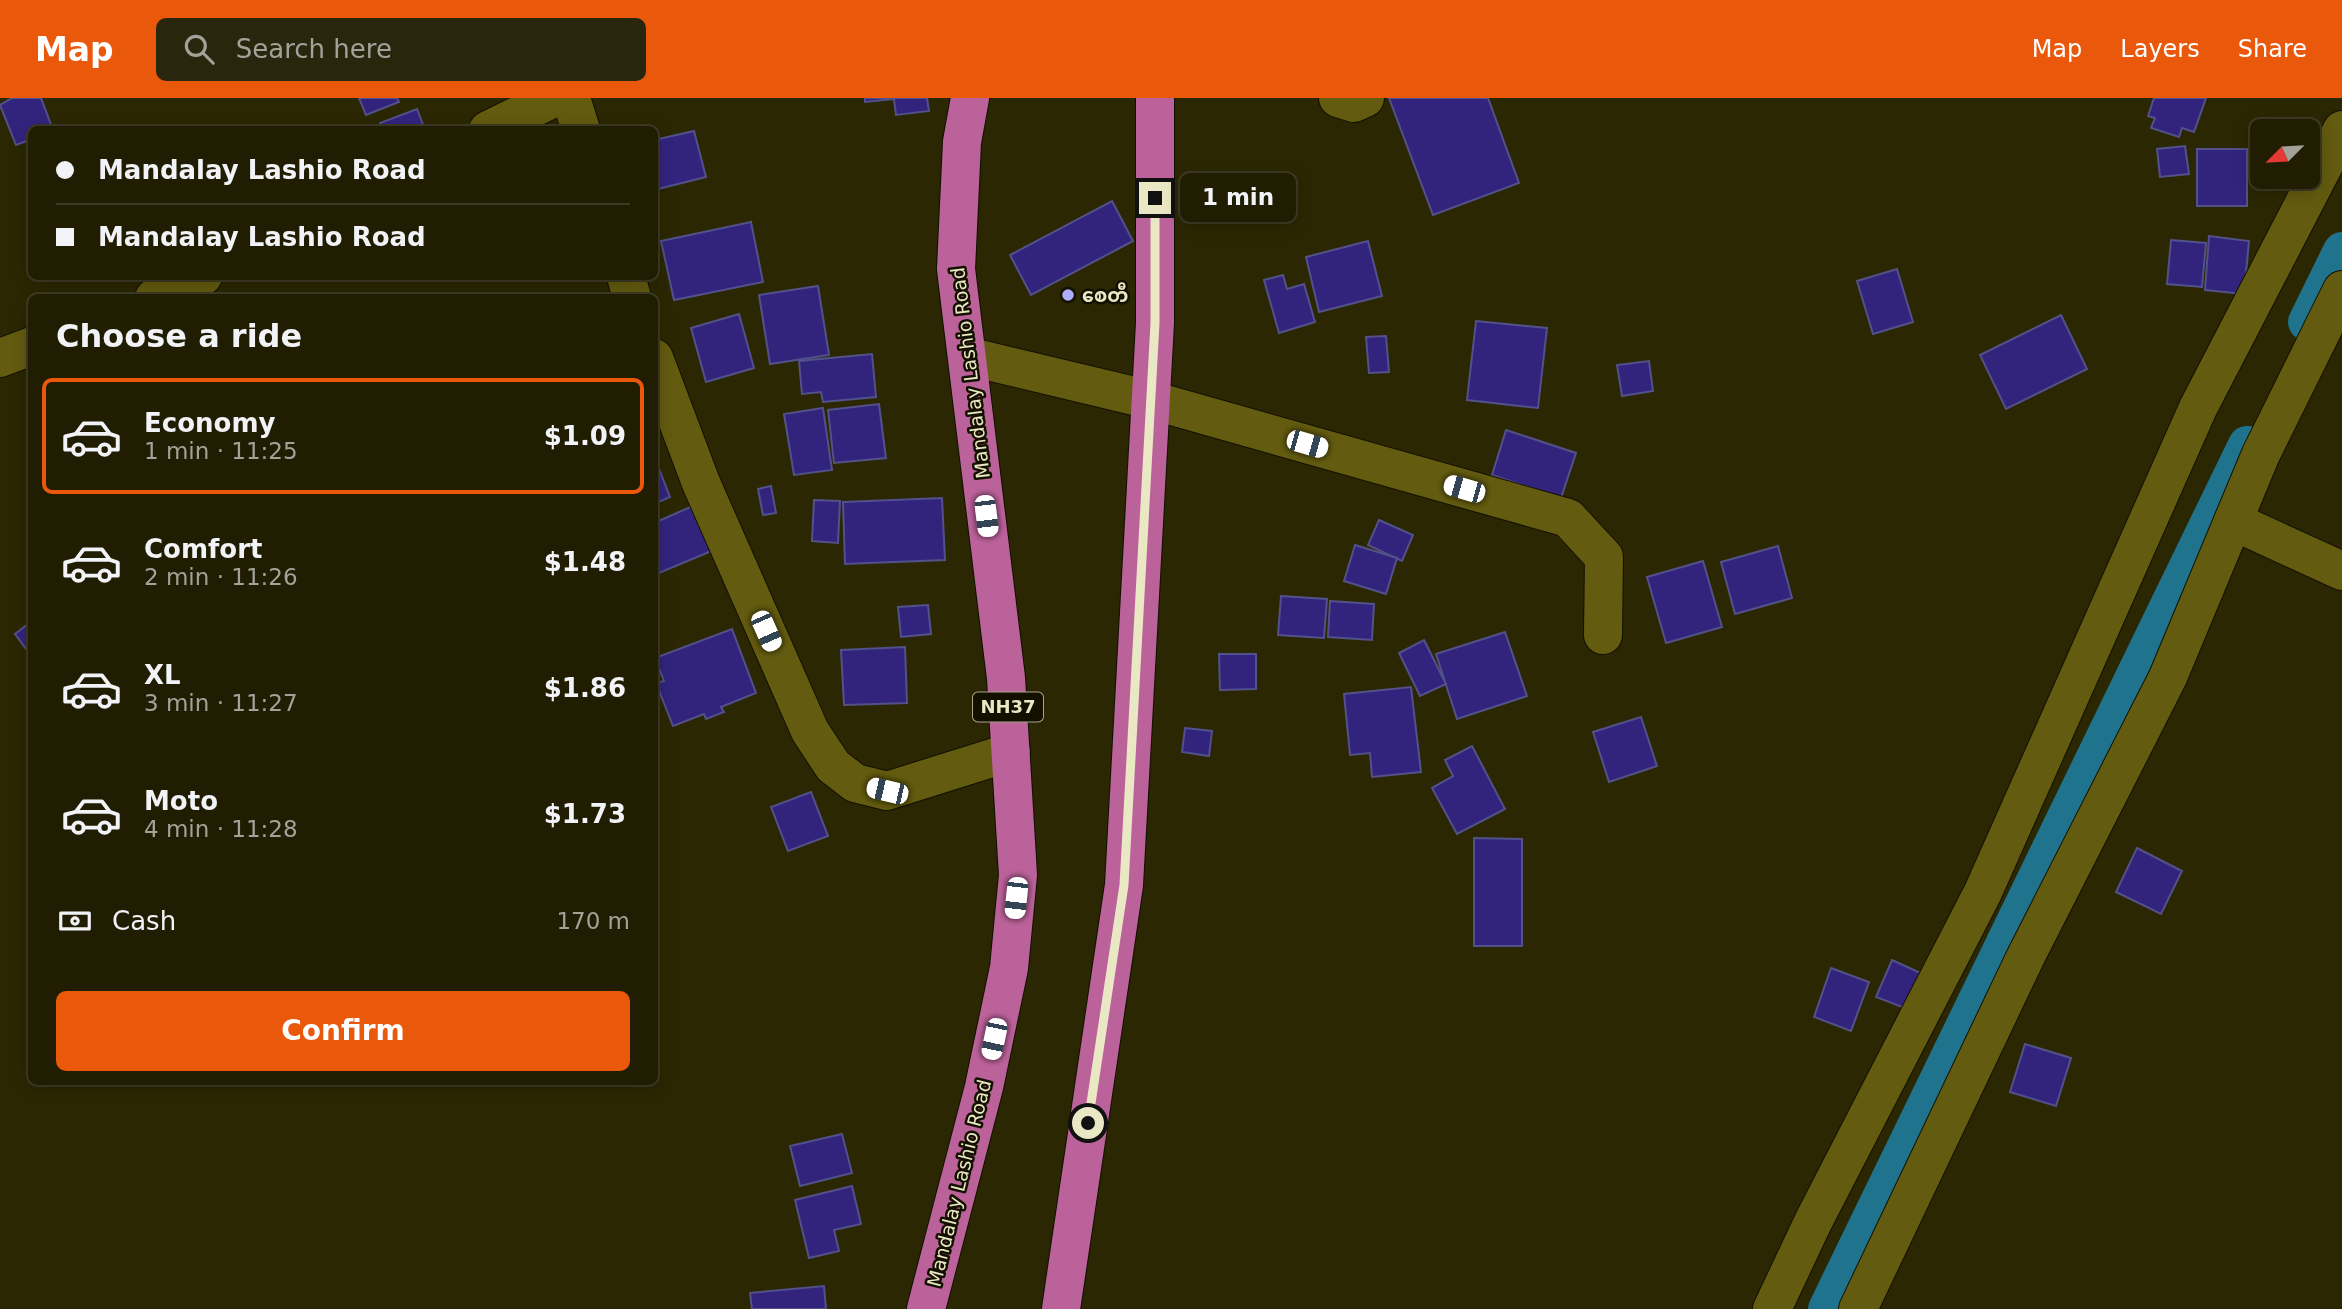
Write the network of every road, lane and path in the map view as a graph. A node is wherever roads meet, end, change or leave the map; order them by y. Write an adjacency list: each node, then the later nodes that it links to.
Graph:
1 (554, 98): 7 (street)
2 (571, 98): 8 (street)
3 (970, 98): 14 (highway, Mandalay Lashio Road / NH37)
4 (1154, 98): 17 (highway)
5 (1338, 98): 6 (street)
6 (1365, 98)
7 (496, 126)
8 (580, 126)
9 (2342, 130): 24 (street)
10 (194, 280): 12 (street)
11 (2342, 290): 18 (street)
12 (163, 294)
13 (28, 348): 15 (street)
14 (967, 356): 17 (street); 21 (highway, Mandalay Lashio Road / NH37)
15 (0, 358)
16 (658, 369): 21 (street)
17 (1151, 400): 20 (street); 23 (highway)
18 (2232, 521): 19 (street); 25 (street)
19 (2342, 571)
20 (1603, 635)
21 (1011, 752): 22 (highway, Mandalay Lashio Road / NH37)
22 (926, 1309)
23 (1061, 1309)
24 (1772, 1309)
25 (1858, 1309)

